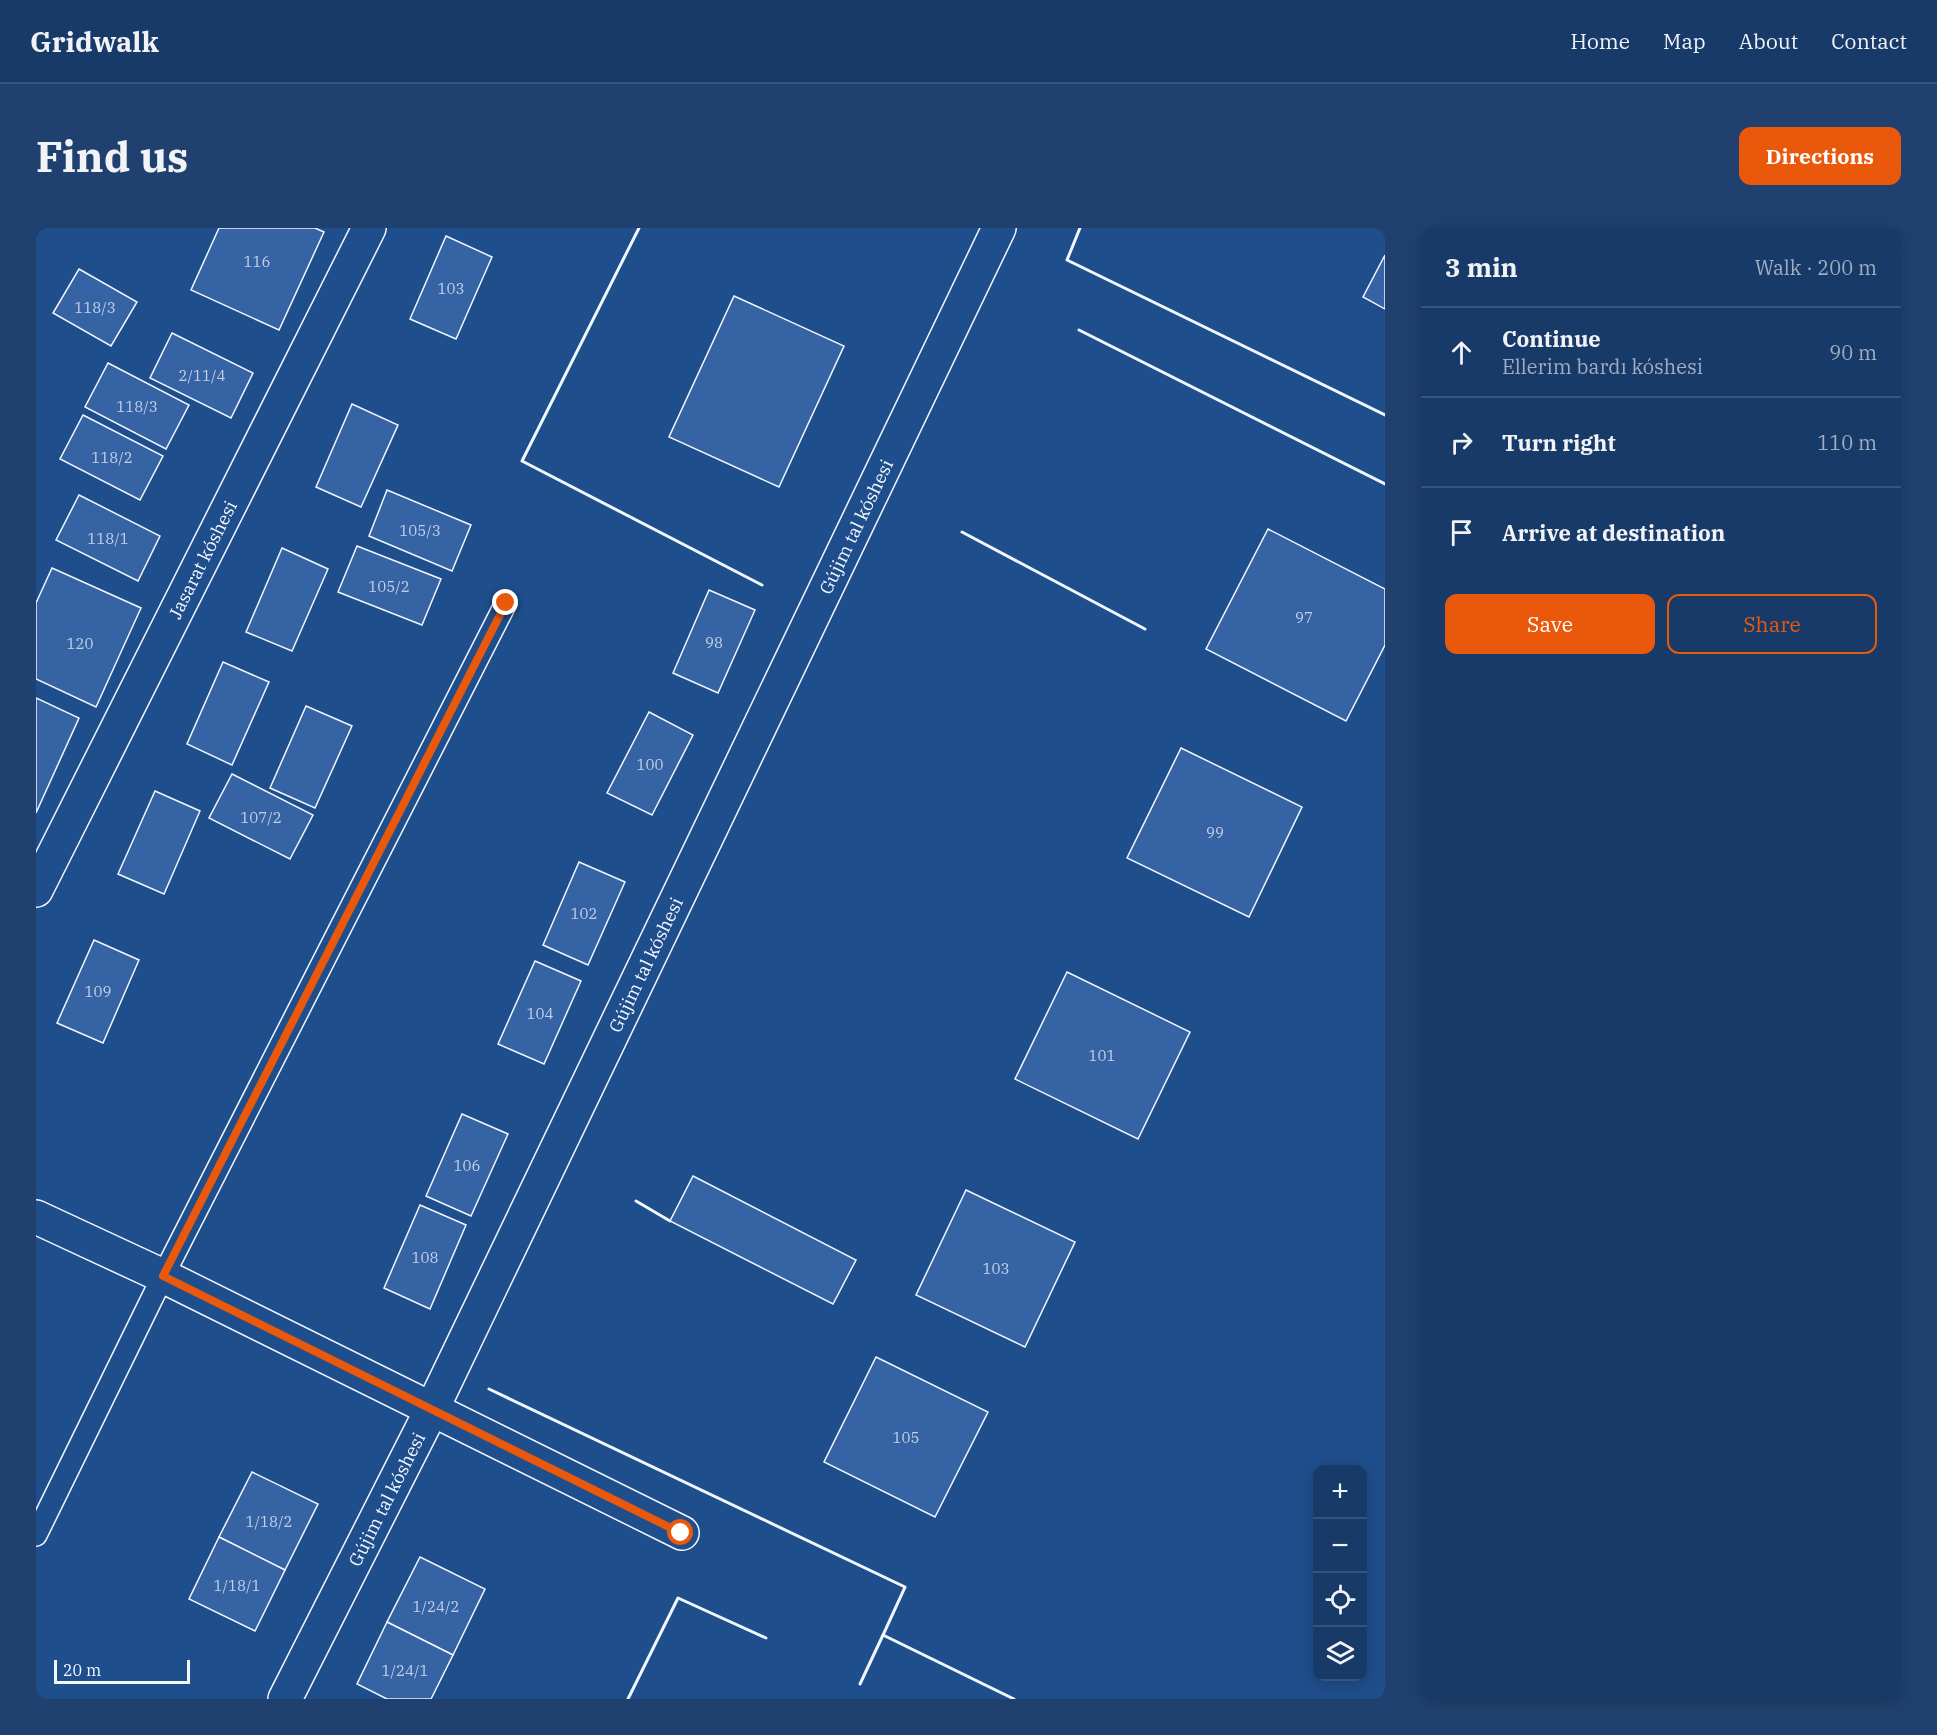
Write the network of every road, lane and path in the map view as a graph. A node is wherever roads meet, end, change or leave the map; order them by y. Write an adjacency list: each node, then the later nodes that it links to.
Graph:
1 (369, 228): 4 (street, Jasarat kóshesi)
2 (999, 228): 7 (street, Gújim tal kóshesi)
3 (506, 603): 6 (lane)
4 (36, 890)
5 (36, 1217): 6 (street)
6 (163, 1276): 7 (street); 9 (lane)
7 (432, 1409): 8 (street); 10 (street, Gújim tal kóshesi)
8 (681, 1533)
9 (36, 1535)
10 (285, 1699)

